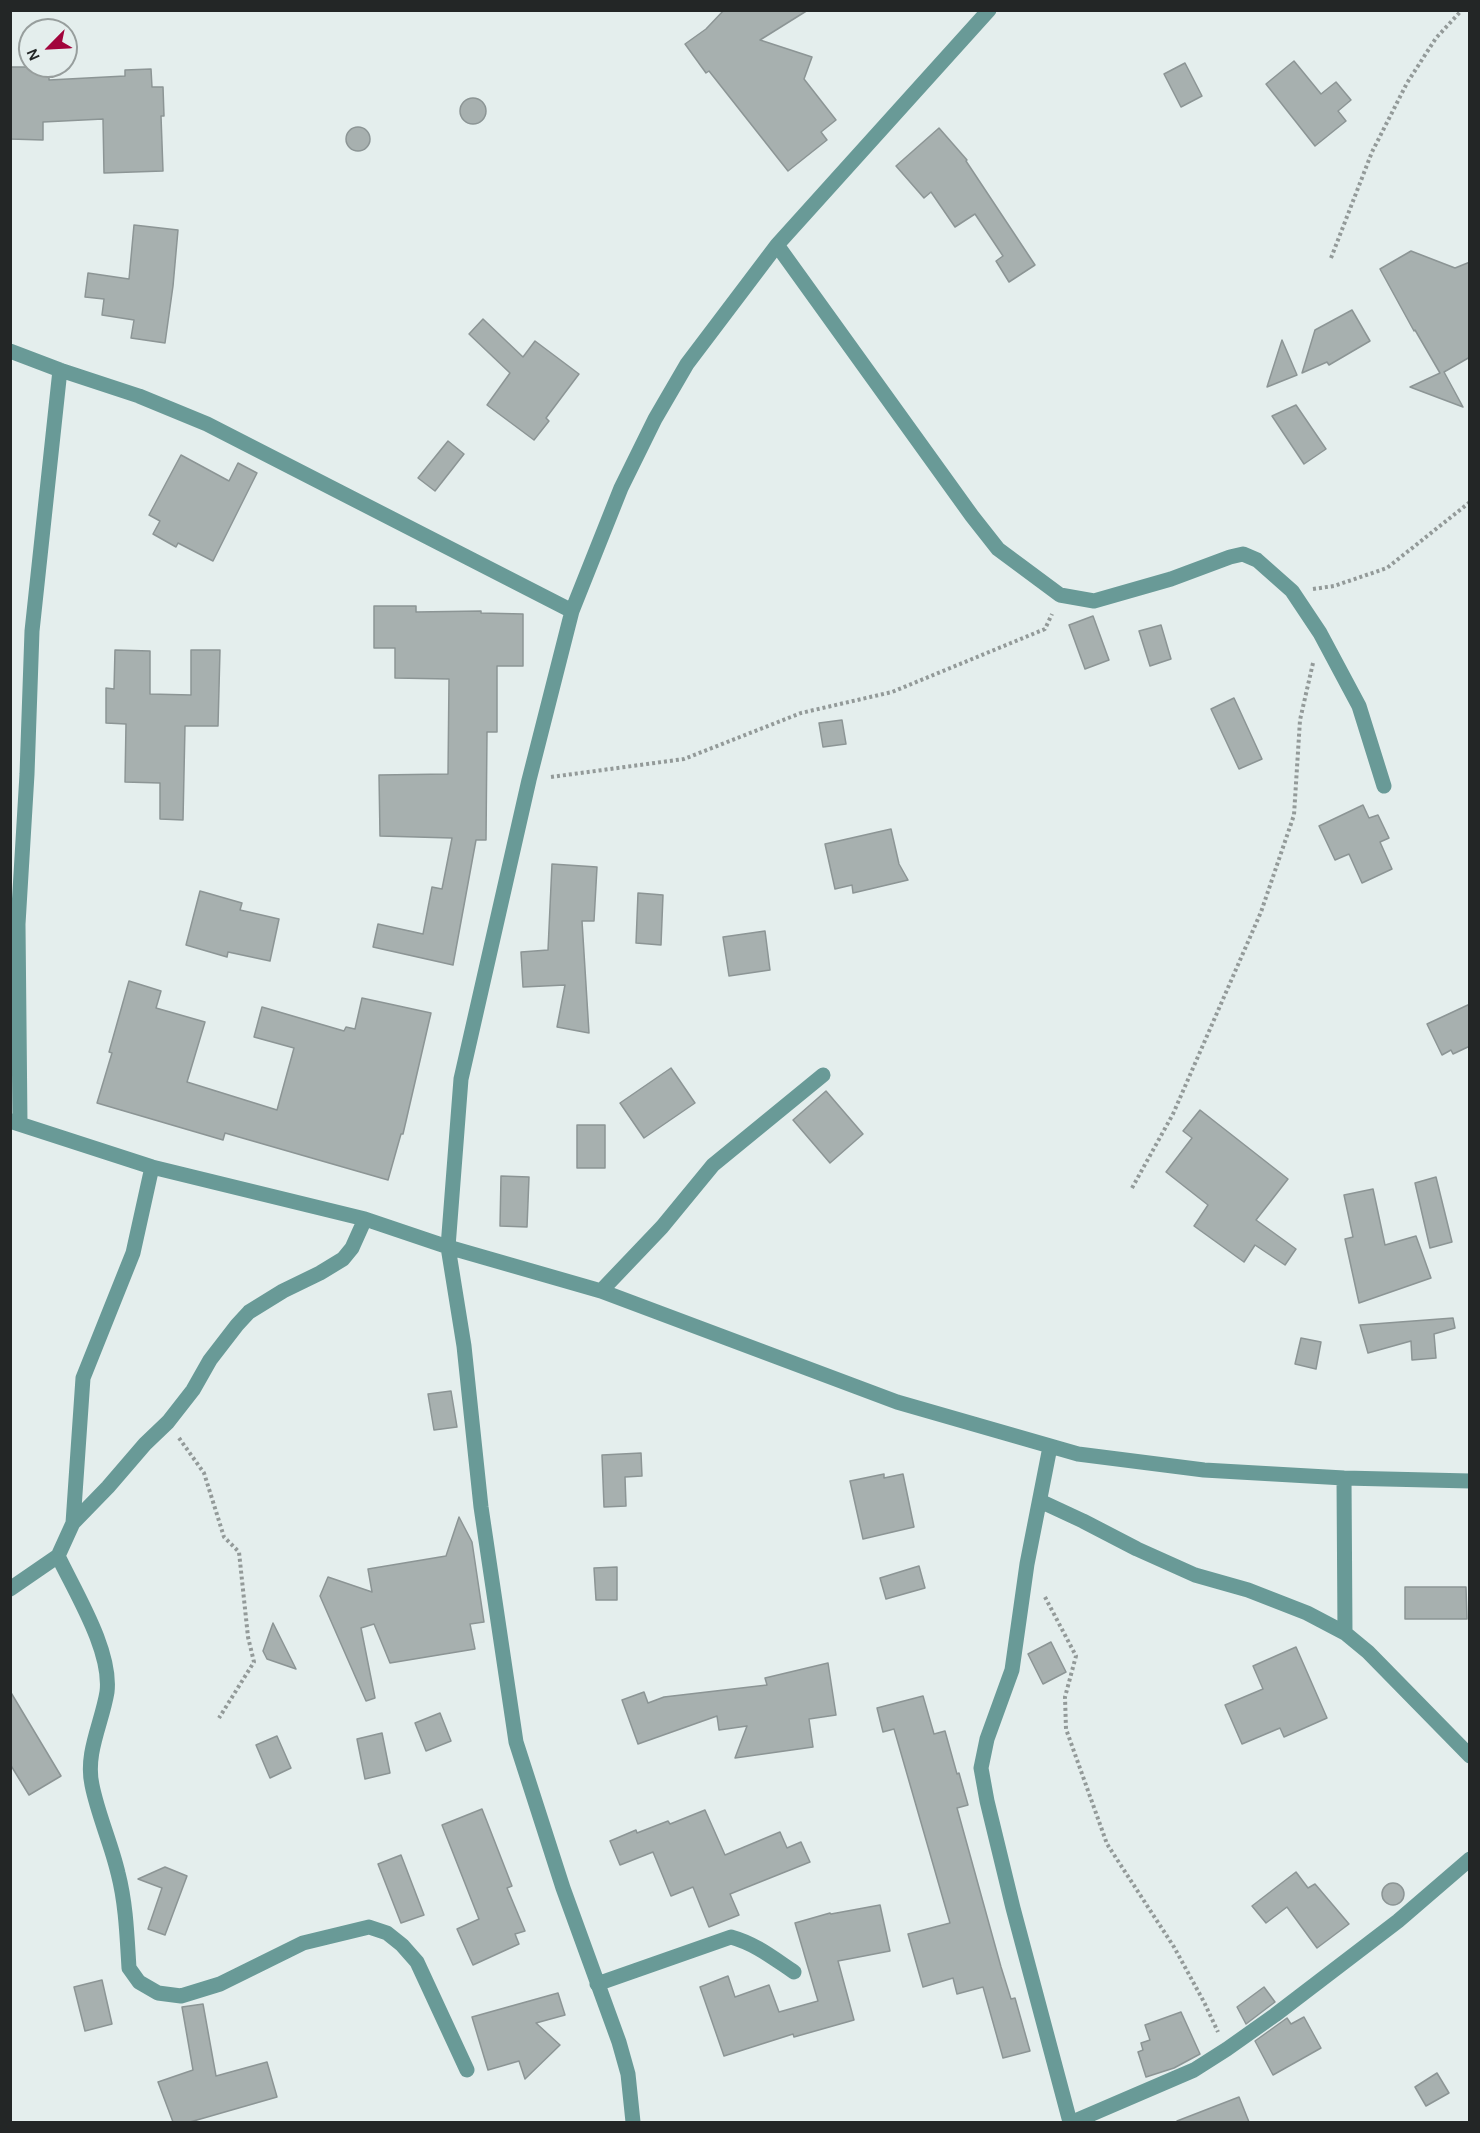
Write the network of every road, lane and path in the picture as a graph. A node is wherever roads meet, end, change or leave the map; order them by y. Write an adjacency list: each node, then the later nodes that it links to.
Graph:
1 (989, 10): 3 (street)
2 (1462, 10): 4 (path)
3 (777, 245): 9 (street); 10 (street)
4 (1331, 258)
5 (10, 351): 6 (street)
6 (60, 370): 10 (street); 15 (street)
7 (1470, 502): 8 (path)
8 (1292, 591): 9 (street); 11 (street)
9 (1060, 595): 12 (path)
10 (572, 611): 12 (street)
11 (1320, 633): 13 (street); 17 (path)
12 (529, 780): 19 (street)
13 (1384, 786)
14 (824, 1075): 20 (street)
15 (15, 1122): 16 (street)
16 (152, 1167): 18 (street); 26 (street)
17 (1132, 1188)
18 (365, 1219): 19 (street); 21 (street)
19 (448, 1248): 20 (street); 35 (street)
20 (601, 1291): 22 (street)
21 (168, 1422): 26 (street); 31 (path)
22 (1050, 1447): 23 (street); 25 (street)
23 (1344, 1478): 24 (street); 30 (street)
24 (1470, 1481)
25 (1040, 1502): 30 (street); 38 (street)
26 (73, 1523): 27 (street)
27 (57, 1556): 28 (street); 37 (street)
28 (10, 1589)
29 (1044, 1595): 36 (path)
30 (1345, 1633): 32 (street)
31 (219, 1718)
32 (1470, 1756)
33 (1470, 1859): 36 (street)
34 (794, 1972): 35 (street)
35 (597, 1984): 39 (street)
36 (1227, 2049): 38 (street)
37 (467, 2070)
38 (1077, 2121)
39 (633, 2122)

